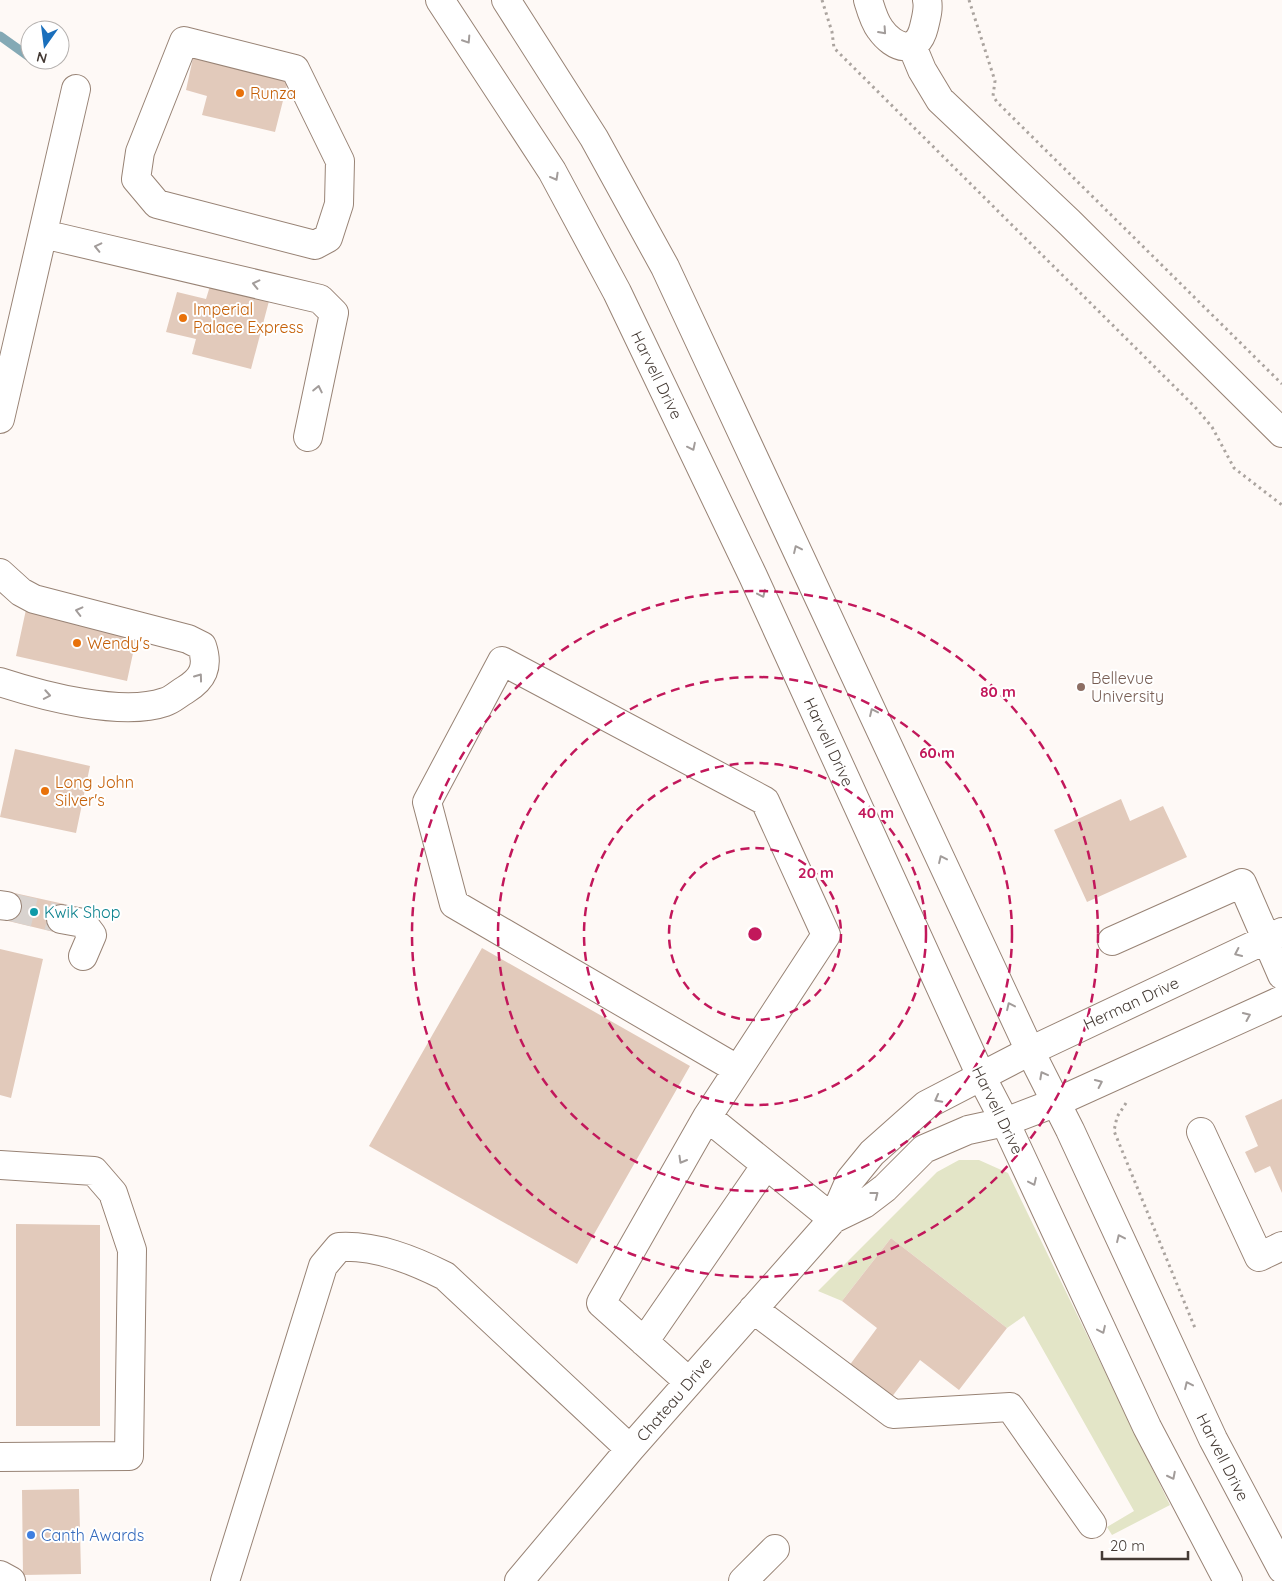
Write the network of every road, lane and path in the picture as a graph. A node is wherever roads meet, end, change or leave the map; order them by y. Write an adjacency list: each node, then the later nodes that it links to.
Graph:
1 (440, 0): 26 (main road, Harvell Drive, one-way to 26)
2 (506, 0): 24 (main road, Harvell Drive, one-way to 2)
3 (822, 0): 15 (path)
4 (868, 0): 7 (main road, one-way to 7)
5 (926, 0): 7 (main road)
6 (969, 0): 11 (path)
7 (912, 46): 13 (main road)
8 (76, 88): 10 (main road)
9 (140, 152): 9 (main road)
10 (43, 234): 12 (main road); 14 (main road, one-way to 10)
11 (1282, 384)
12 (0, 419)
13 (1282, 433)
14 (308, 436)
15 (1282, 505)
16 (0, 572): 17 (main road, one-way to 16)
17 (0, 682)
18 (61, 919): 21 (main road)
19 (1274, 936): 20 (main road); 22 (main road); 24 (main road, Herman Drive, one-way to 24)
20 (1112, 941)
21 (83, 956)
22 (1282, 975)
23 (1282, 1000): 28 (main road, one-way to 23)
24 (1030, 1051): 26 (main road, Herman Drive); 28 (main road, Harvell Drive, one-way to 24)
25 (737, 1069): 25 (main road); 29 (main road)
26 (981, 1076): 30 (main road, Harvell Drive); 34 (main road, Chateau Drive, one-way to 34)
27 (1133, 1100): 37 (path)
28 (1057, 1102): 30 (main road); 44 (main road, Harvell Drive, one-way to 28)
29 (706, 1117): 33 (main road); 38 (main road, one-way to 38)
30 (1005, 1122): 34 (main road, Chateau Drive, one-way to 30); 50 (main road, Harvell Drive, one-way to 50)
31 (1201, 1132): 35 (main road)
32 (0, 1165): 41 (main road)
33 (766, 1165): 34 (main road); 38 (main road)
34 (833, 1220): 36 (main road, Chateau Drive)
35 (1280, 1252)
36 (753, 1309): 39 (main road, Chateau Drive); 42 (main road)
37 (1198, 1335)
38 (644, 1342): 39 (main road)
39 (689, 1382): 40 (main road, Chateau Drive)
40 (630, 1449): 47 (main road); 48 (main road, Chateau Drive)
41 (0, 1457)
42 (1092, 1524)
43 (774, 1549): 49 (main road)
44 (1282, 1568)
45 (0, 1575): 46 (main road)
46 (11, 1581)
47 (225, 1581)
48 (519, 1581)
49 (743, 1581)
50 (1228, 1581)

